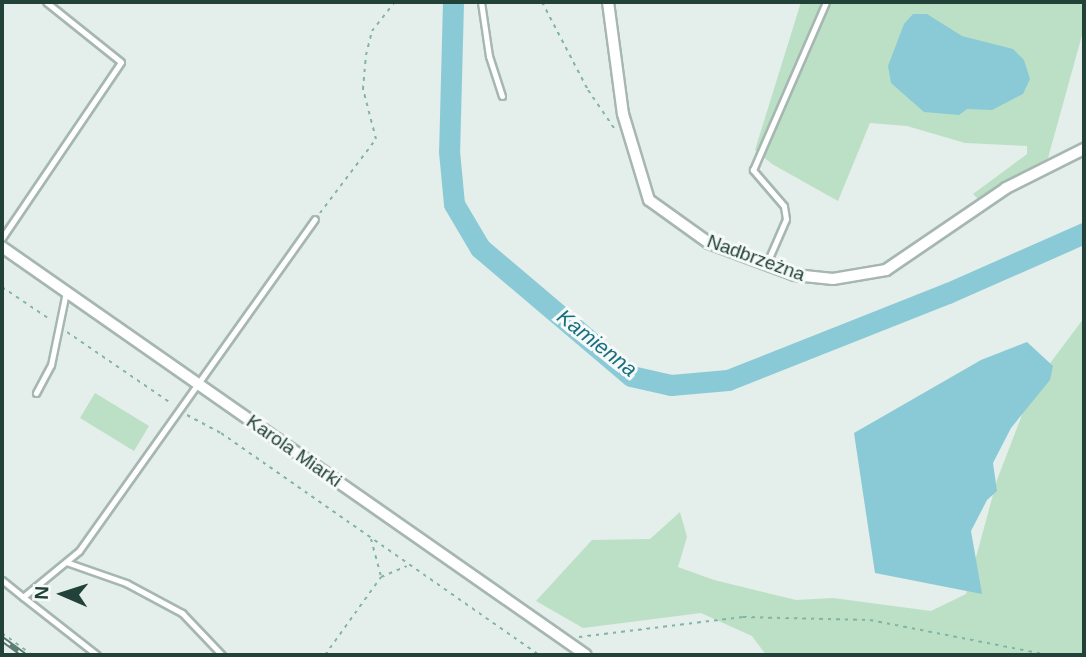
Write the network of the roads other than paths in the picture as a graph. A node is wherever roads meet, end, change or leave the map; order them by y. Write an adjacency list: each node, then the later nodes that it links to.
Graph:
1 (46, 2): 8 (lane)
2 (481, 2): 5 (lane)
3 (608, 2): 10 (street, Nadbrzeżna)
4 (826, 2): 10 (lane)
5 (502, 96)
6 (1084, 149): 10 (street, Nadbrzeżna)
7 (315, 219): 12 (lane)
8 (2, 238)
9 (2, 247): 11 (street, Karola Miarki)
10 (766, 265)
11 (66, 292): 12 (street, Karola Miarki); 13 (lane)
12 (197, 384): 14 (lane); 19 (street, Karola Miarki)
13 (36, 393)
14 (66, 562): 16 (lane); 18 (lane)
15 (2, 580): 16 (lane)
16 (23, 597): 17 (lane)
17 (97, 655)
18 (222, 655)
19 (586, 655)

